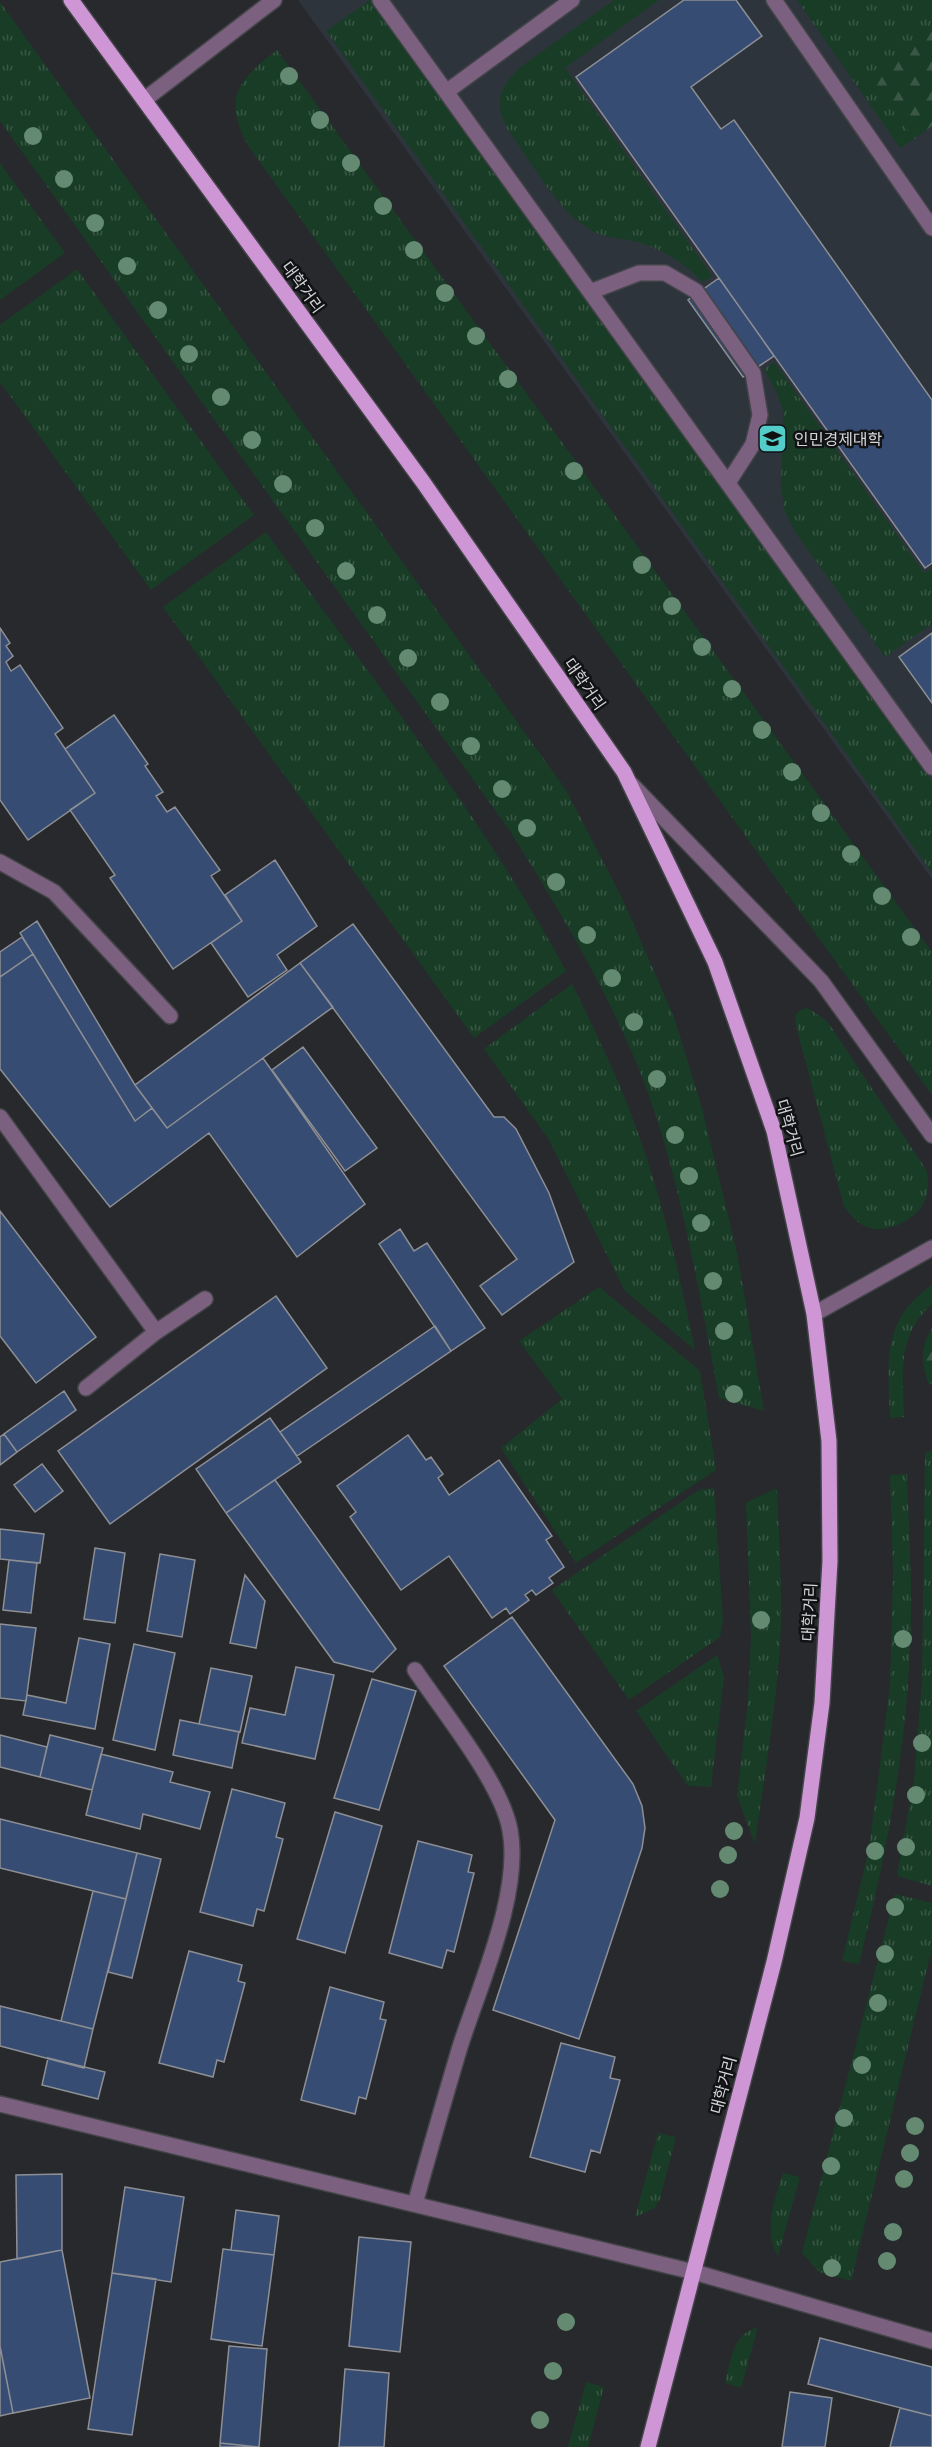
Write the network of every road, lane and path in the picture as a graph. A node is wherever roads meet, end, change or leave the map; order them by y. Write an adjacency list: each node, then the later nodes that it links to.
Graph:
1 (71, 0): 7 (main road, 대학거리)
2 (274, 0): 7 (street)
3 (380, 0): 6 (street)
4 (572, 0): 6 (street)
5 (774, 0): 8 (street)
6 (446, 92): 9 (street)
7 (144, 100): 12 (main road, 대학거리)
8 (932, 228)
9 (590, 292): 10 (street); 10 (street)
10 (728, 483): 11 (street)
11 (932, 767)
12 (629, 783): 16 (street); 19 (main road, 대학거리)
13 (0, 862): 14 (street)
14 (170, 1016)
15 (0, 1117): 20 (street)
16 (932, 1135)
17 (932, 1248): 19 (street)
18 (205, 1299): 20 (street)
19 (814, 1314): 25 (main road, 대학거리)
20 (156, 1332): 21 (street)
21 (86, 1388)
22 (415, 1670): 24 (street)
23 (0, 2104): 24 (street)
24 (415, 2204): 25 (street)
25 (694, 2272): 26 (street); 27 (main road, 대학거리)
26 (932, 2341)
27 (648, 2447)

